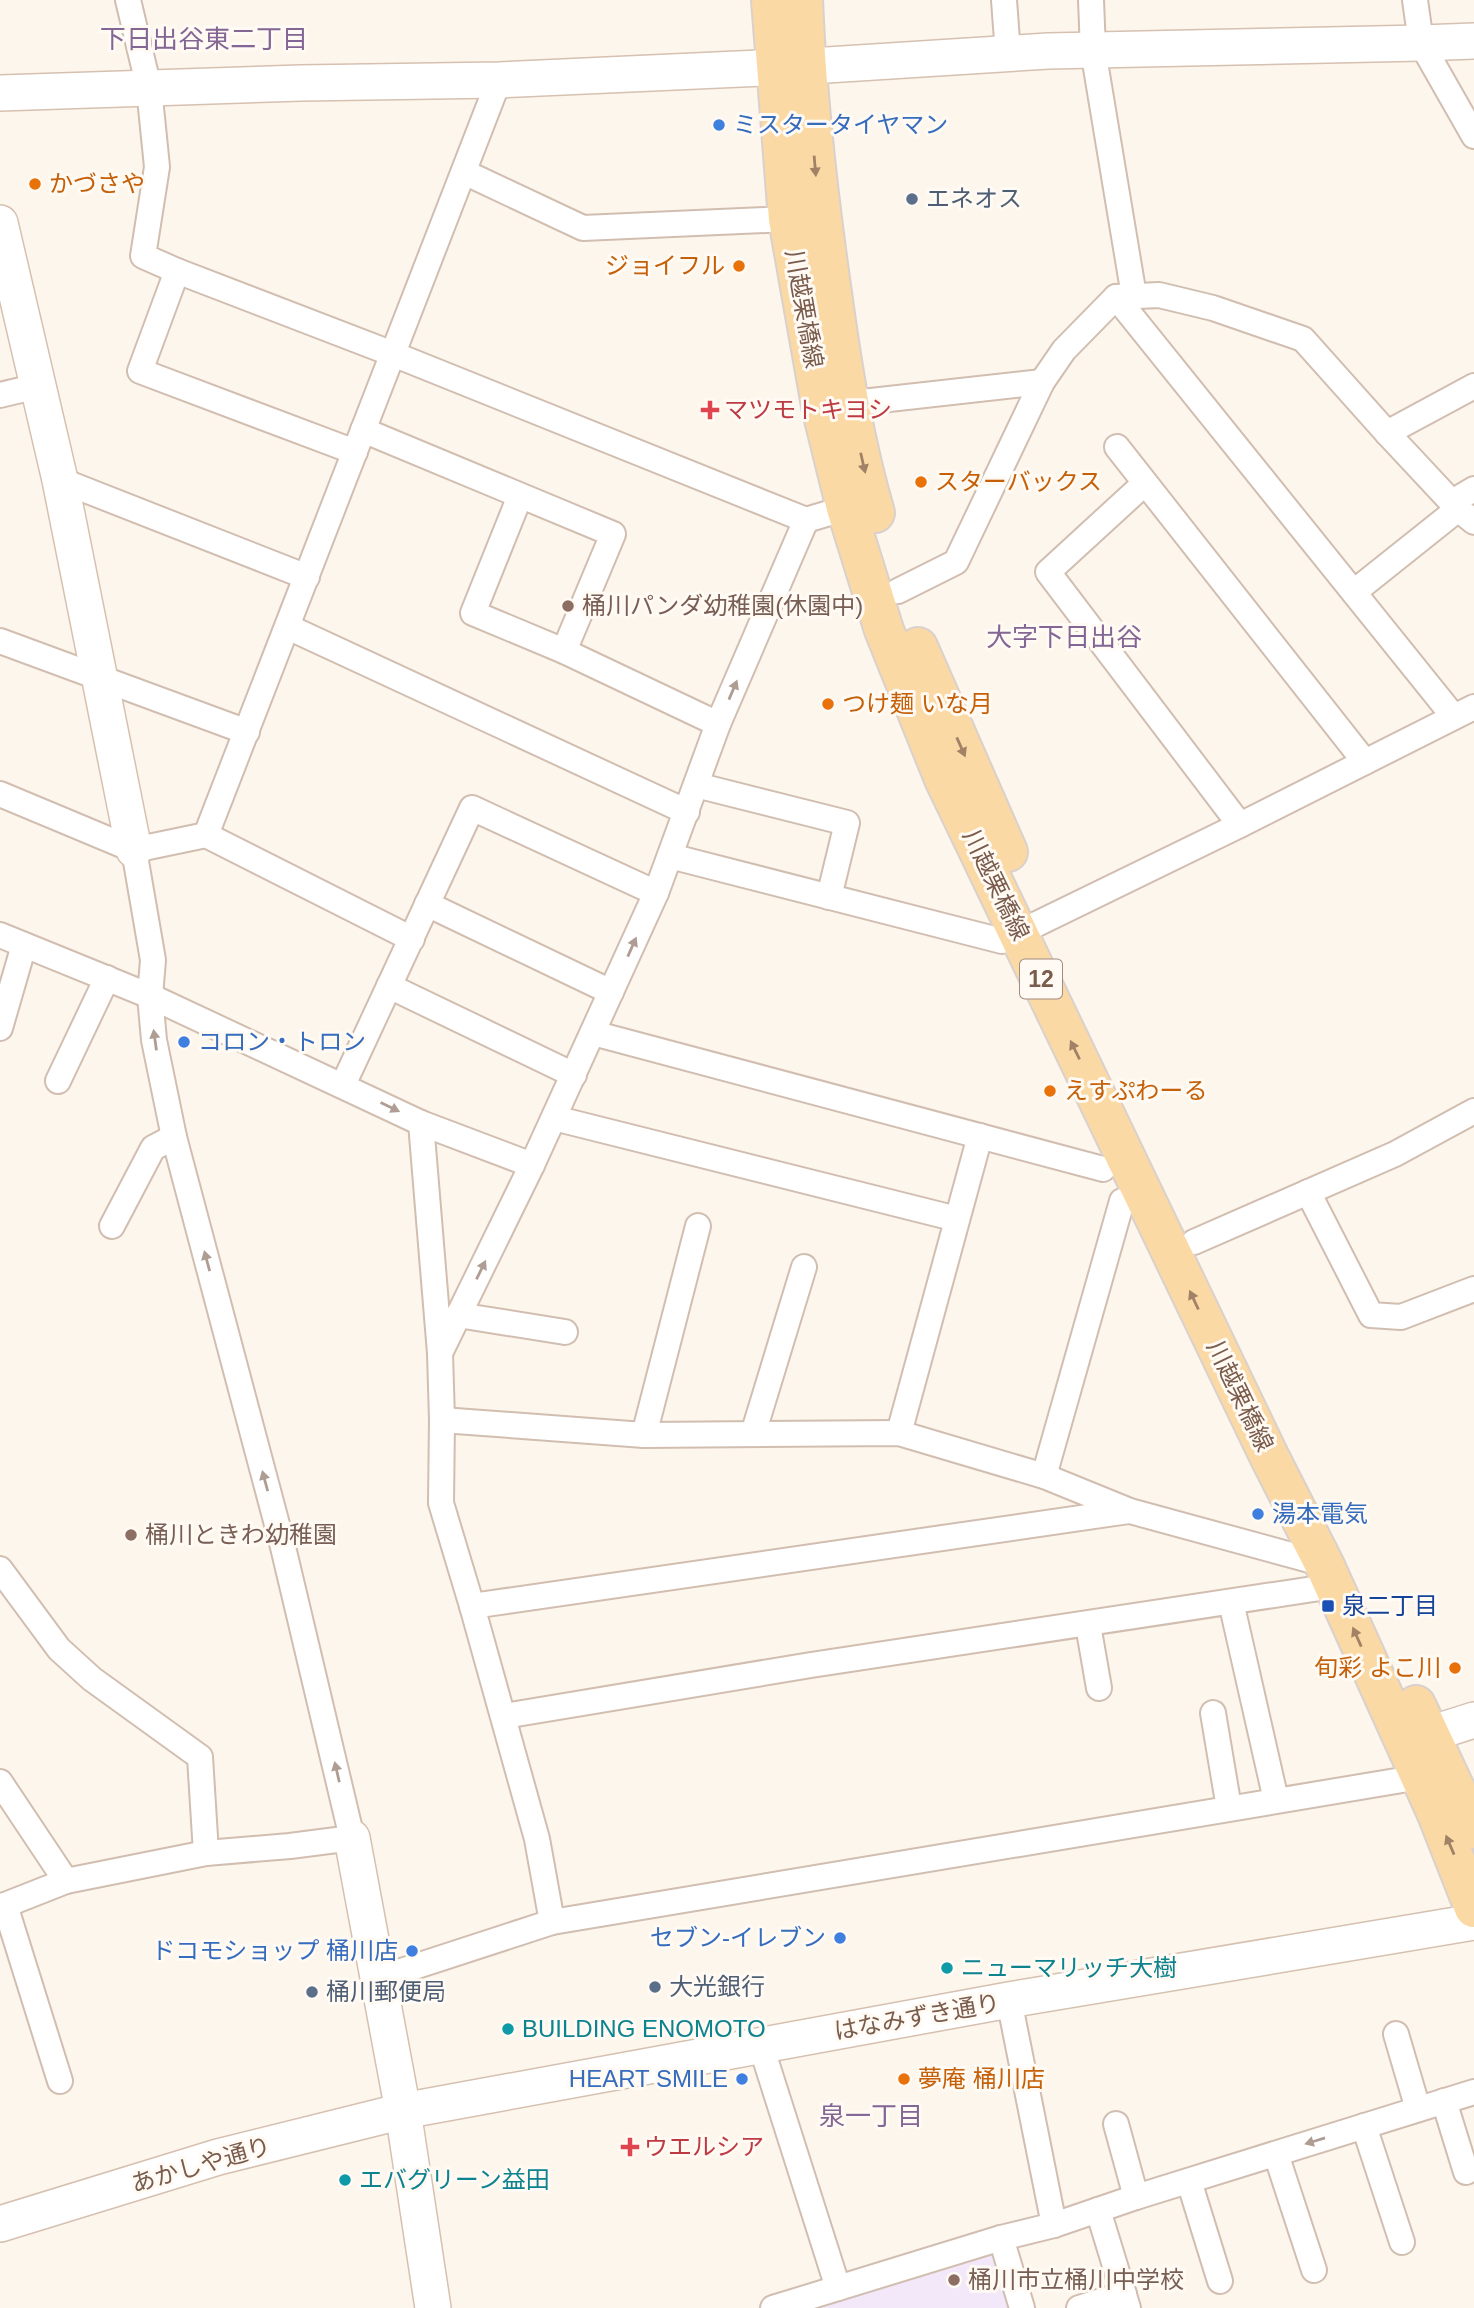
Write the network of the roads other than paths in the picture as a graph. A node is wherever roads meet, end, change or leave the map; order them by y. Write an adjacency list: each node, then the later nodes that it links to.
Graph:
1 (128, 0): 13 (street)
2 (771, 0): 11 (main road, 川越栗橋線 / 12)
3 (803, 0): 11 (main road, 川越栗橋線 / 12)
4 (1004, 0): 10 (street)
5 (1091, 0): 9 (street)
6 (1415, 0): 8 (street)
7 (1474, 40): 8 (street)
8 (1421, 43): 9 (street); 15 (street)
9 (1093, 50): 10 (street); 20 (street)
10 (1008, 54): 11 (street)
11 (790, 66): 12 (street); 17 (main road, 川越栗橋線 / 12); 26 (main road, 川越栗橋線 / 12, one-way to 26)
12 (499, 80): 13 (street); 16 (street)
13 (149, 88): 14 (street); 19 (street)
14 (0, 93)
15 (1474, 136)
16 (464, 173): 17 (street); 21 (street)
17 (788, 219): 34 (main road, 川越栗橋線 / 12)
18 (0, 223): 23 (street)
19 (177, 271): 21 (street); 28 (street)
20 (1125, 296): 22 (street); 27 (street); 39 (street)
21 (393, 354): 28 (street); 36 (street)
22 (1042, 382): 26 (street); 38 (street)
23 (38, 386): 25 (street); 30 (street)
24 (1474, 386): 27 (street)
25 (0, 395)
26 (849, 406): 38 (main road, 川越栗橋線 / 12, one-way to 38)
27 (1387, 433): 35 (street)
28 (359, 441): 33 (street); 37 (street)
29 (1117, 447): 31 (street)
30 (60, 480): 37 (street); 43 (street)
31 (1144, 483): 47 (street); 51 (street)
32 (1474, 489): 35 (street)
33 (520, 496): 42 (street); 42 (street)
34 (846, 508): 36 (street); 58 (main road, 川越栗橋線 / 12)
35 (1461, 511): 39 (street)
36 (806, 520): 45 (street, one-way to 36)
37 (307, 577): 40 (street)
38 (898, 591): 58 (main road, 川越栗橋線 / 12, one-way to 58)
39 (1354, 592): 44 (street)
40 (288, 626): 46 (street); 50 (street)
41 (0, 641): 43 (street)
42 (564, 651): 45 (street)
43 (97, 676): 46 (street); 53 (street)
44 (1464, 712): 47 (street)
45 (718, 724): 48 (street)
46 (247, 732): 52 (street)
47 (1365, 762): 51 (street)
48 (696, 785): 50 (street); 56 (street)
49 (0, 794): 53 (street)
50 (687, 812): 54 (street)
51 (1240, 825): 58 (street)
52 (206, 835): 53 (street); 60 (street)
53 (134, 850): 65 (street)
54 (670, 856): 55 (street); 56 (street)
55 (656, 893): 57 (street); 64 (street, one-way to 55)
56 (829, 897): 58 (street)
57 (428, 904): 60 (street); 64 (street)
58 (1029, 927): 83 (main road, 川越栗橋線 / 12); 95 (main road, 川越栗橋線 / 12, one-way to 58)
59 (0, 935): 61 (street)
60 (412, 939): 63 (street)
61 (24, 945): 62 (street); 66 (street)
62 (107, 978): 65 (street); 69 (street)
63 (389, 986): 68 (street); 70 (street)
64 (611, 992): 67 (street)
65 (150, 996): 70 (street); 75 (street, one-way to 65)
66 (0, 1028)
67 (593, 1033): 68 (street); 74 (street)
68 (574, 1074): 72 (street)
69 (58, 1082)
70 (343, 1085): 73 (street, one-way to 73)
71 (1474, 1111): 78 (street)
72 (554, 1118): 76 (street); 80 (street)
73 (421, 1123): 76 (street); 88 (street)
74 (980, 1136): 77 (street); 80 (street)
75 (174, 1137): 81 (street); 110 (street, one-way to 75)
76 (532, 1165): 86 (street, one-way to 76)
77 (1104, 1169)
78 (1308, 1192): 83 (street); 85 (street)
79 (1122, 1201): 93 (street)
80 (957, 1219): 90 (street)
81 (112, 1226)
82 (698, 1226): 92 (street)
83 (1194, 1242): 104 (main road, 川越栗橋線 / 12)
84 (804, 1267): 91 (street)
85 (1474, 1289)
86 (458, 1315): 87 (street); 88 (street)
87 (565, 1332)
88 (440, 1353): 89 (street)
89 (442, 1420): 92 (street); 98 (street)
90 (899, 1433): 91 (street); 93 (street)
91 (753, 1434): 92 (street)
92 (644, 1435)
93 (1044, 1476): 94 (street)
94 (1130, 1511): 95 (street); 98 (street)
95 (1329, 1575): 97 (street); 105 (main road, 川越栗橋線 / 12, one-way to 95)
96 (2, 1576): 111 (street)
97 (1231, 1602): 99 (street); 107 (street)
98 (472, 1605): 102 (street)
99 (1088, 1625): 100 (street); 102 (street)
100 (1099, 1688)
101 (1213, 1713): 108 (street)
102 (504, 1716): 115 (street)
103 (1474, 1720): 104 (street)
104 (1430, 1734): 109 (main road, 川越栗橋線 / 12)
105 (1420, 1777): 107 (street); 114 (main road, 川越栗橋線 / 12, one-way to 105)
106 (0, 1782): 112 (street)
107 (1276, 1800): 108 (street)
108 (1229, 1808): 115 (street)
109 (1474, 1829)
110 (352, 1838): 111 (street); 117 (street)
111 (206, 1853): 112 (street)
112 (66, 1881): 113 (street)
113 (2, 1906): 121 (street)
114 (1474, 1908)
115 (552, 1922): 117 (street)
116 (1474, 1922): 118 (street, はなみずき通り)
117 (380, 1978): 125 (street)
118 (1009, 2000): 120 (street, はなみずき通り); 134 (street)
119 (1395, 2034): 124 (street)
120 (761, 2046): 125 (street, はなみずき通り); 139 (street)
121 (60, 2081)
122 (1474, 2092): 123 (street)
123 (1444, 2101): 124 (street); 129 (street)
124 (1418, 2109): 127 (street)
125 (404, 2111): 133 (street, あかしや通り); 141 (street)
126 (1116, 2124): 131 (street)
127 (1364, 2126): 128 (street, one-way to 128); 136 (street)
128 (1276, 2154): 130 (street); 137 (street)
129 (1466, 2172)
130 (1189, 2181): 131 (street); 138 (street)
131 (1136, 2197): 132 (street)
132 (1098, 2210): 134 (street); 140 (street)
133 (0, 2224)
134 (1054, 2225): 135 (street)
135 (1001, 2238): 139 (street); 143 (street)
136 (1402, 2242)
137 (1314, 2270)
138 (1220, 2281)
139 (838, 2288): 142 (street)
140 (1126, 2301): 144 (street)
141 (433, 2308)
142 (773, 2308)
143 (1023, 2308)
144 (1079, 2308)

